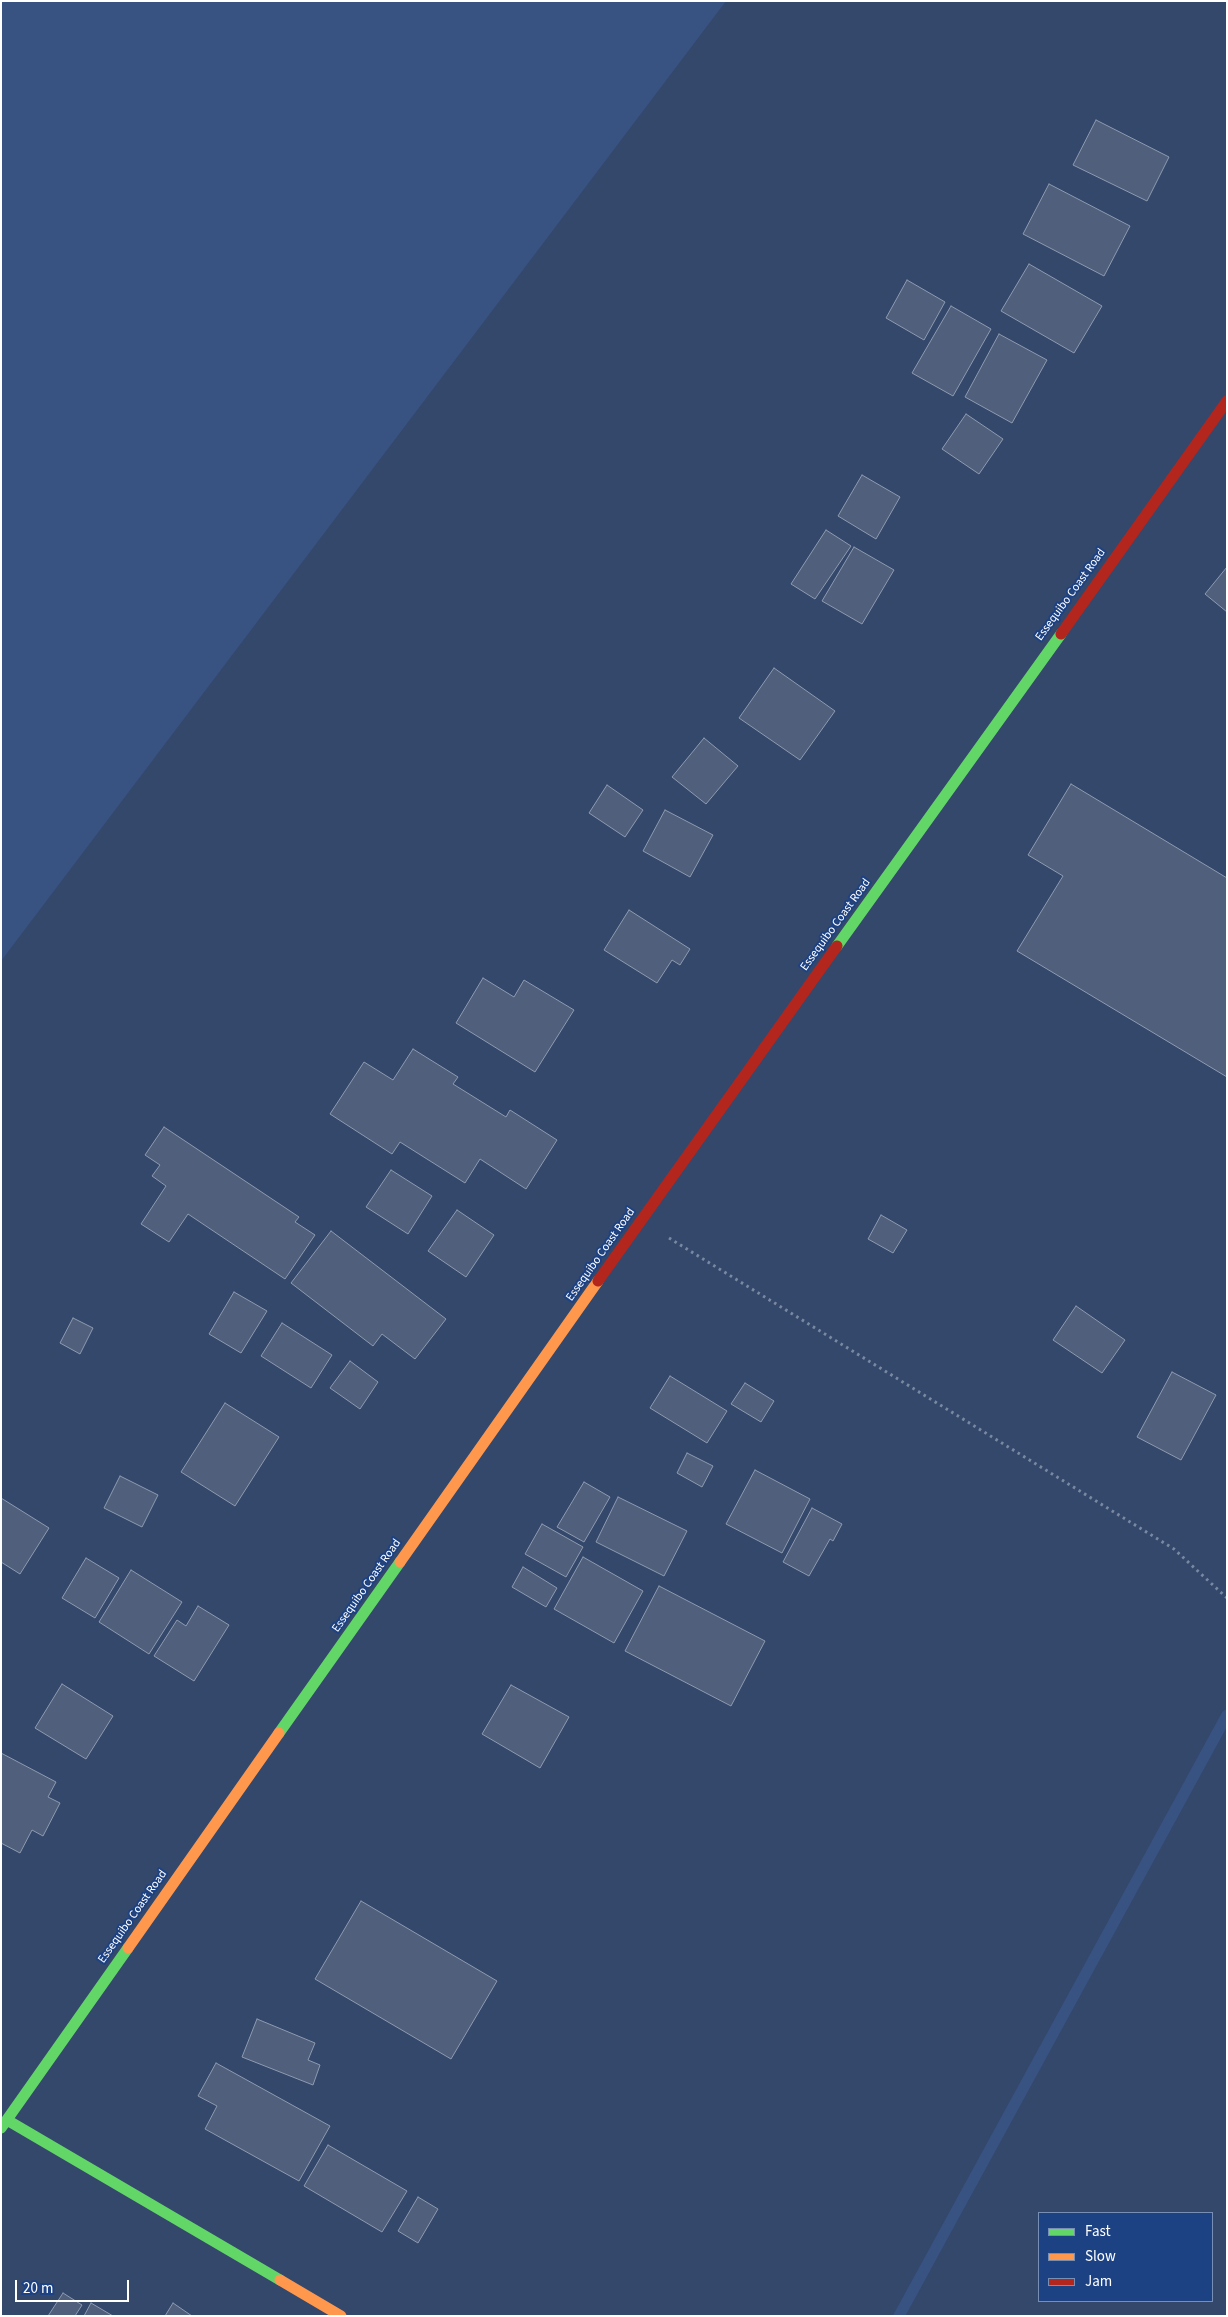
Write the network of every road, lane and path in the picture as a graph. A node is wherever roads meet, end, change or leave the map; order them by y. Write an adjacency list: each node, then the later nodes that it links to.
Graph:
1 (1227, 401): 2 (main road, Essequibo Coast Road)
2 (641, 1221): 3 (path); 4 (main road, Essequibo Coast Road)
3 (1227, 1598)
4 (4, 2124): 5 (main road)
5 (341, 2316)

